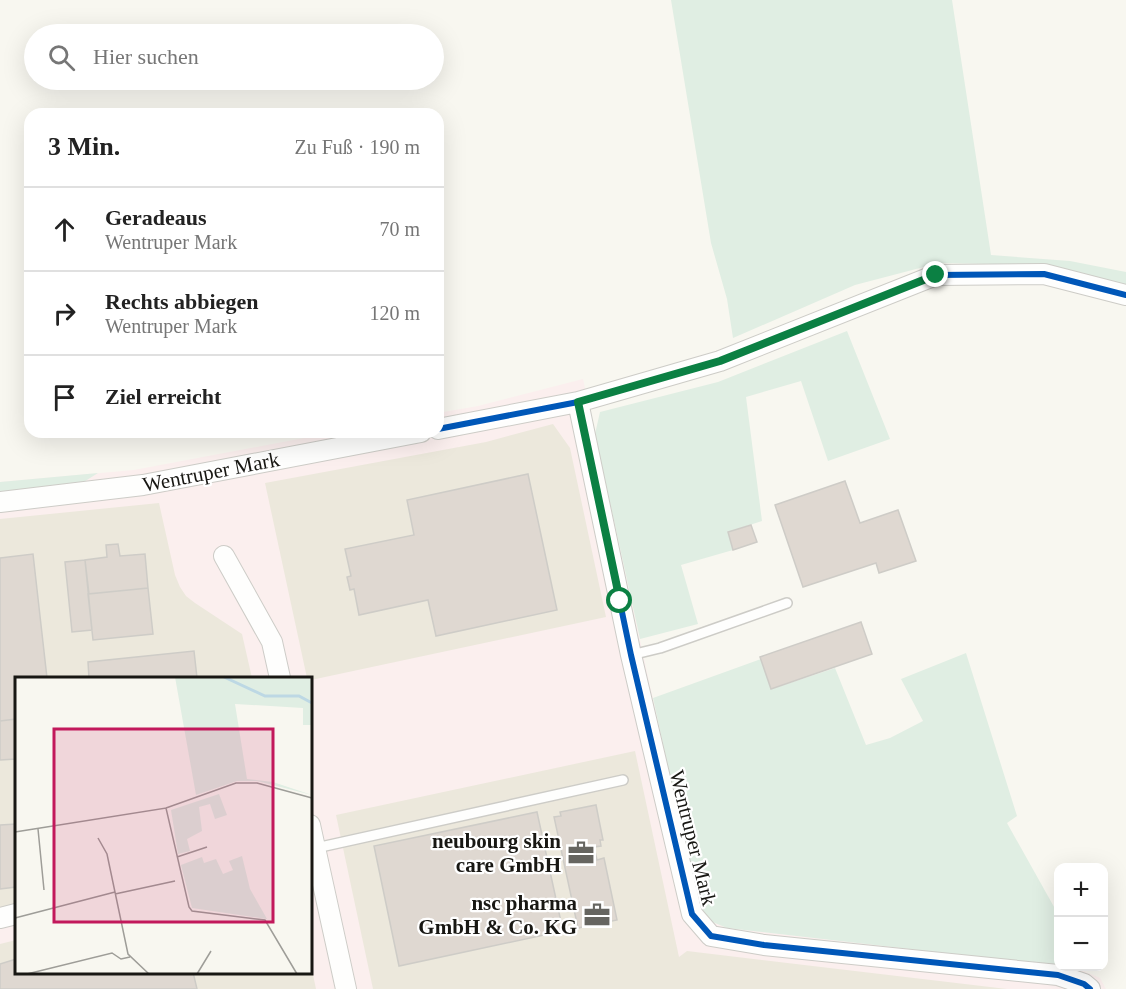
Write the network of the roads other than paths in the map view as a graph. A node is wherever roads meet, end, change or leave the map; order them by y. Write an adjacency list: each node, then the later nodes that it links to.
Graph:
1 (1126, 295): 2 (street)
2 (578, 402): 3 (street); 8 (street, Wentruper Mark)
3 (444, 428)
4 (390, 438): 5 (street, Wentruper Mark)
5 (0, 502)
6 (224, 556): 9 (street)
7 (787, 603): 8 (lane)
8 (632, 655): 15 (street, Wentruper Mark)
9 (280, 677)
10 (623, 780): 11 (lane)
11 (312, 837): 14 (street)
12 (15, 914): 13 (street)
13 (0, 918)
14 (346, 989)
15 (1090, 989)

